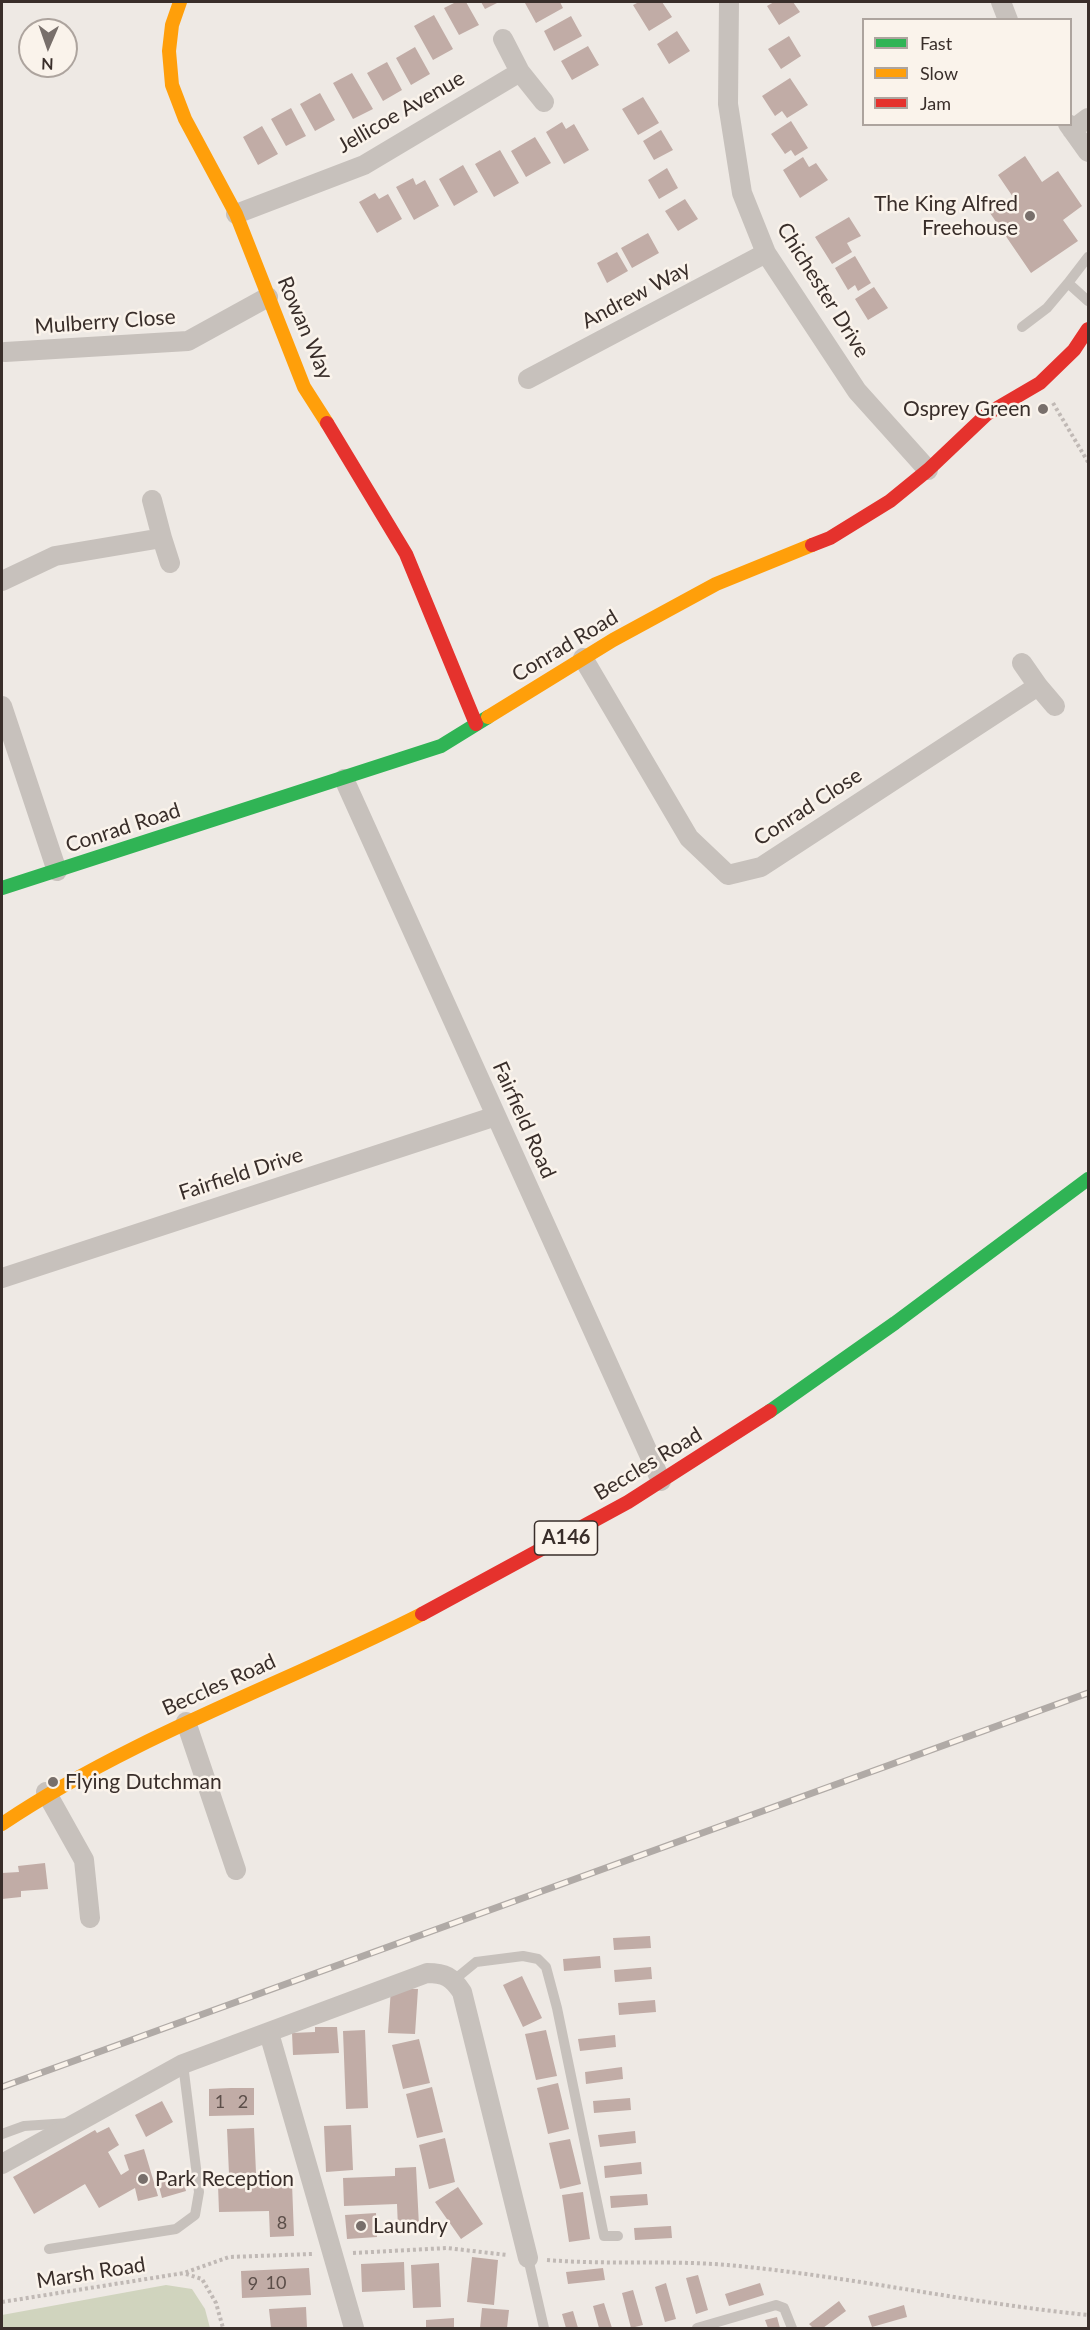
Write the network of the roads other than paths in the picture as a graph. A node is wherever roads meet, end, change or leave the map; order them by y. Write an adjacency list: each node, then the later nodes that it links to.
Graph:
1 (180, 2): 11 (main road, Rowan Way)
2 (729, 2): 12 (street, Chichester Drive)
3 (1001, 2): 4 (street)
4 (1007, 18)
5 (503, 39): 6 (street)
6 (520, 72): 7 (street); 11 (street, Jellicoe Avenue)
7 (544, 102)
8 (1089, 118): 9 (street)
9 (1070, 127): 10 (street)
10 (1089, 152)
11 (236, 214): 15 (main road, Rowan Way)
12 (766, 253): 20 (street, Andrew Way); 21 (street, Chichester Drive)
13 (1089, 257): 14 (lane)
14 (1068, 283): 16 (lane); 17 (lane)
15 (268, 297): 19 (street, Mulberry Close); 31 (main road, Rowan Way)
16 (1089, 301)
17 (1022, 327)
18 (1089, 329): 21 (main road, Conrad Road)
19 (5, 352)
20 (528, 380)
21 (928, 470): 26 (main road, Conrad Road)
22 (152, 500): 23 (street)
23 (162, 538): 24 (street); 25 (street)
24 (170, 563)
25 (2, 581)
26 (583, 658): 28 (street, Conrad Close); 31 (main road, Conrad Road)
27 (1022, 663): 28 (street)
28 (1038, 686): 30 (street)
29 (2, 706): 33 (street)
30 (1055, 706)
31 (476, 724): 32 (main road, Conrad Road)
32 (344, 779): 33 (main road, Conrad Road); 35 (street, Fairfield Road)
33 (57, 871): 34 (main road, Conrad Road)
34 (2, 888)
35 (496, 1116): 37 (street, Fairfield Drive); 38 (street, Fairfield Road)
36 (1089, 1179): 38 (main road, Beccles Road / A146)
37 (2, 1278)
38 (661, 1481): 39 (main road, Beccles Road / A146)
39 (186, 1722): 40 (main road, Beccles Road / A146); 42 (street)
40 (46, 1792): 41 (main road, Beccles Road / A146); 43 (street)
41 (2, 1824)
42 (236, 1869)
43 (90, 1918)
44 (454, 1980): 45 (street); 50 (lane); 52 (street)
45 (269, 2033): 46 (street); 53 (street)
46 (183, 2064): 47 (street); 51 (lane)
47 (77, 2122): 48 (lane); 49 (street)
48 (2, 2134)
49 (2, 2164)
50 (618, 2236)
51 (49, 2248)
52 (528, 2258): 54 (lane)
53 (354, 2328)
54 (544, 2328)
55 (697, 2328): 56 (lane)
56 (792, 2328)

